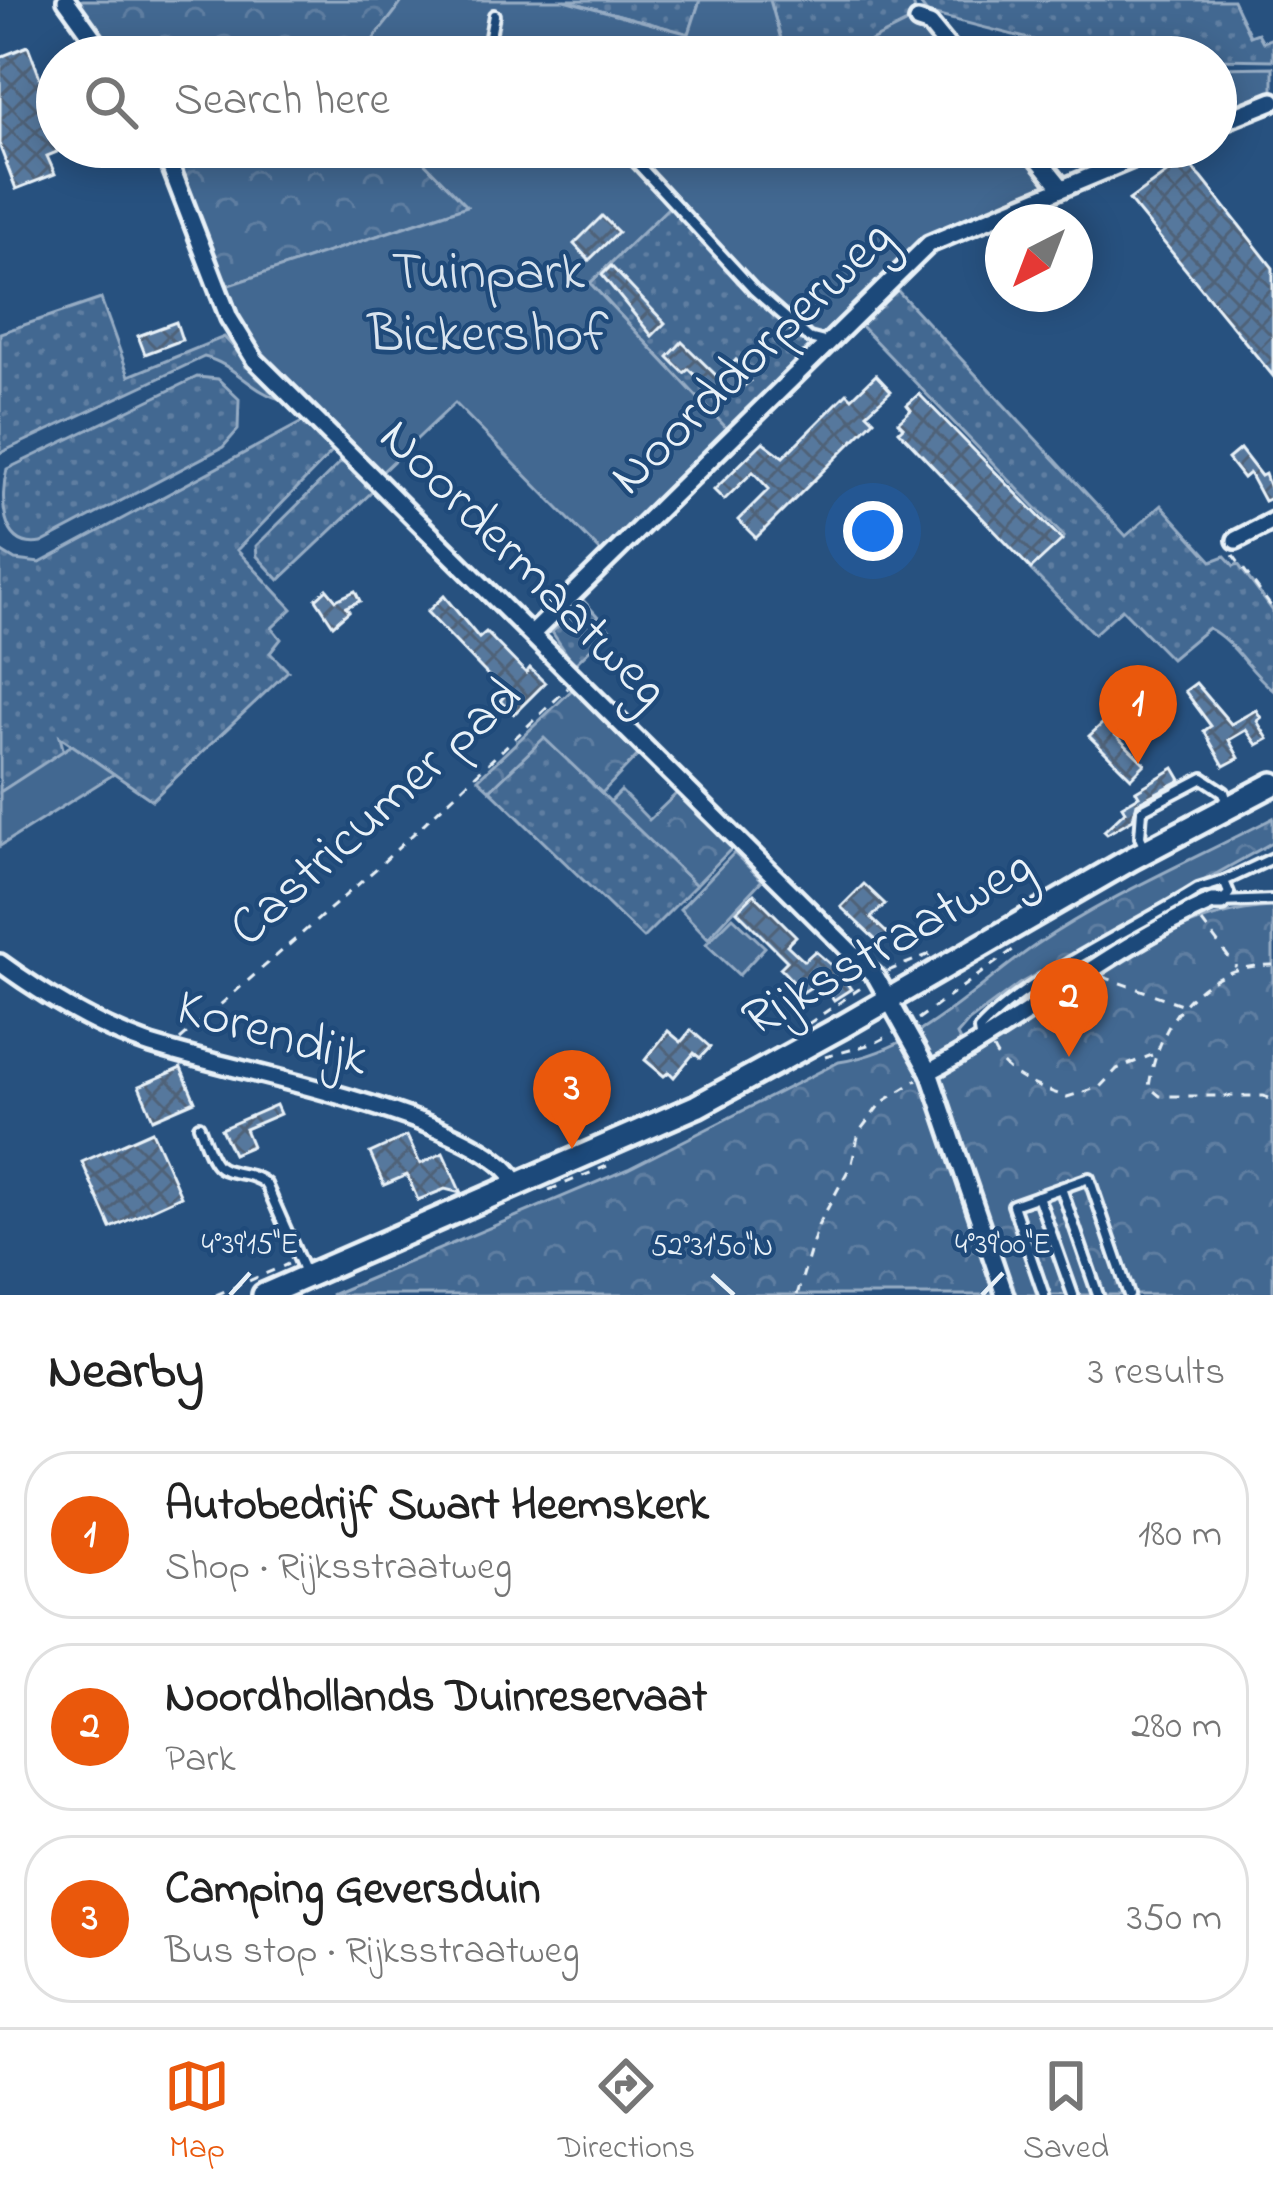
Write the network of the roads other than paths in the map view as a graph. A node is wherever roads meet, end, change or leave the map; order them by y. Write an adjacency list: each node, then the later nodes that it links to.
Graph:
1 (66, 0): 4 (street)
2 (494, 15): 5 (lane)
3 (918, 21): 6 (street)
4 (91, 36)
5 (490, 36)
6 (939, 36)
7 (1273, 101): 8 (street)
8 (1237, 116)
9 (171, 168): 17 (street, Noordermaatweg)
10 (641, 168): 14 (lane)
11 (1046, 168): 13 (street)
12 (1111, 168): 13 (street, Noorddorperweg)
13 (1063, 188): 14 (street, Noorddorperweg)
14 (830, 344): 17 (street, Noorddorperweg)
15 (1273, 521): 16 (street)
16 (1235, 539)
17 (532, 634): 26 (street, Noordermaatweg)
18 (1273, 784): 19 (main road, Rijksstraatweg)
19 (1228, 807): 20 (main road, Rijksstraatweg); 20 (lane)
20 (1146, 850): 26 (main road, Rijksstraatweg)
21 (1273, 858): 22 (lane)
22 (1224, 881): 24 (lane); 27 (lane)
23 (1269, 899): 24 (lane)
24 (1222, 902): 27 (street)
25 (0, 963): 30 (street, Korendijk)
26 (889, 999): 28 (street, Noordermaatweg); 30 (main road, Rijksstraatweg)
27 (989, 1038): 28 (street)
28 (929, 1072): 35 (street, Noordermaatweg)
29 (199, 1126): 33 (lane)
30 (518, 1186): 33 (main road, Rijksstraatweg)
31 (1061, 1188): 32 (lane); 38 (lane); 39 (lane)
32 (1038, 1196): 36 (lane); 37 (lane)
33 (307, 1277): 34 (main road, Rijksstraatweg)
34 (264, 1295)
35 (1005, 1295)
36 (1044, 1295)
37 (1073, 1295)
38 (1098, 1295)
39 (1129, 1295)

